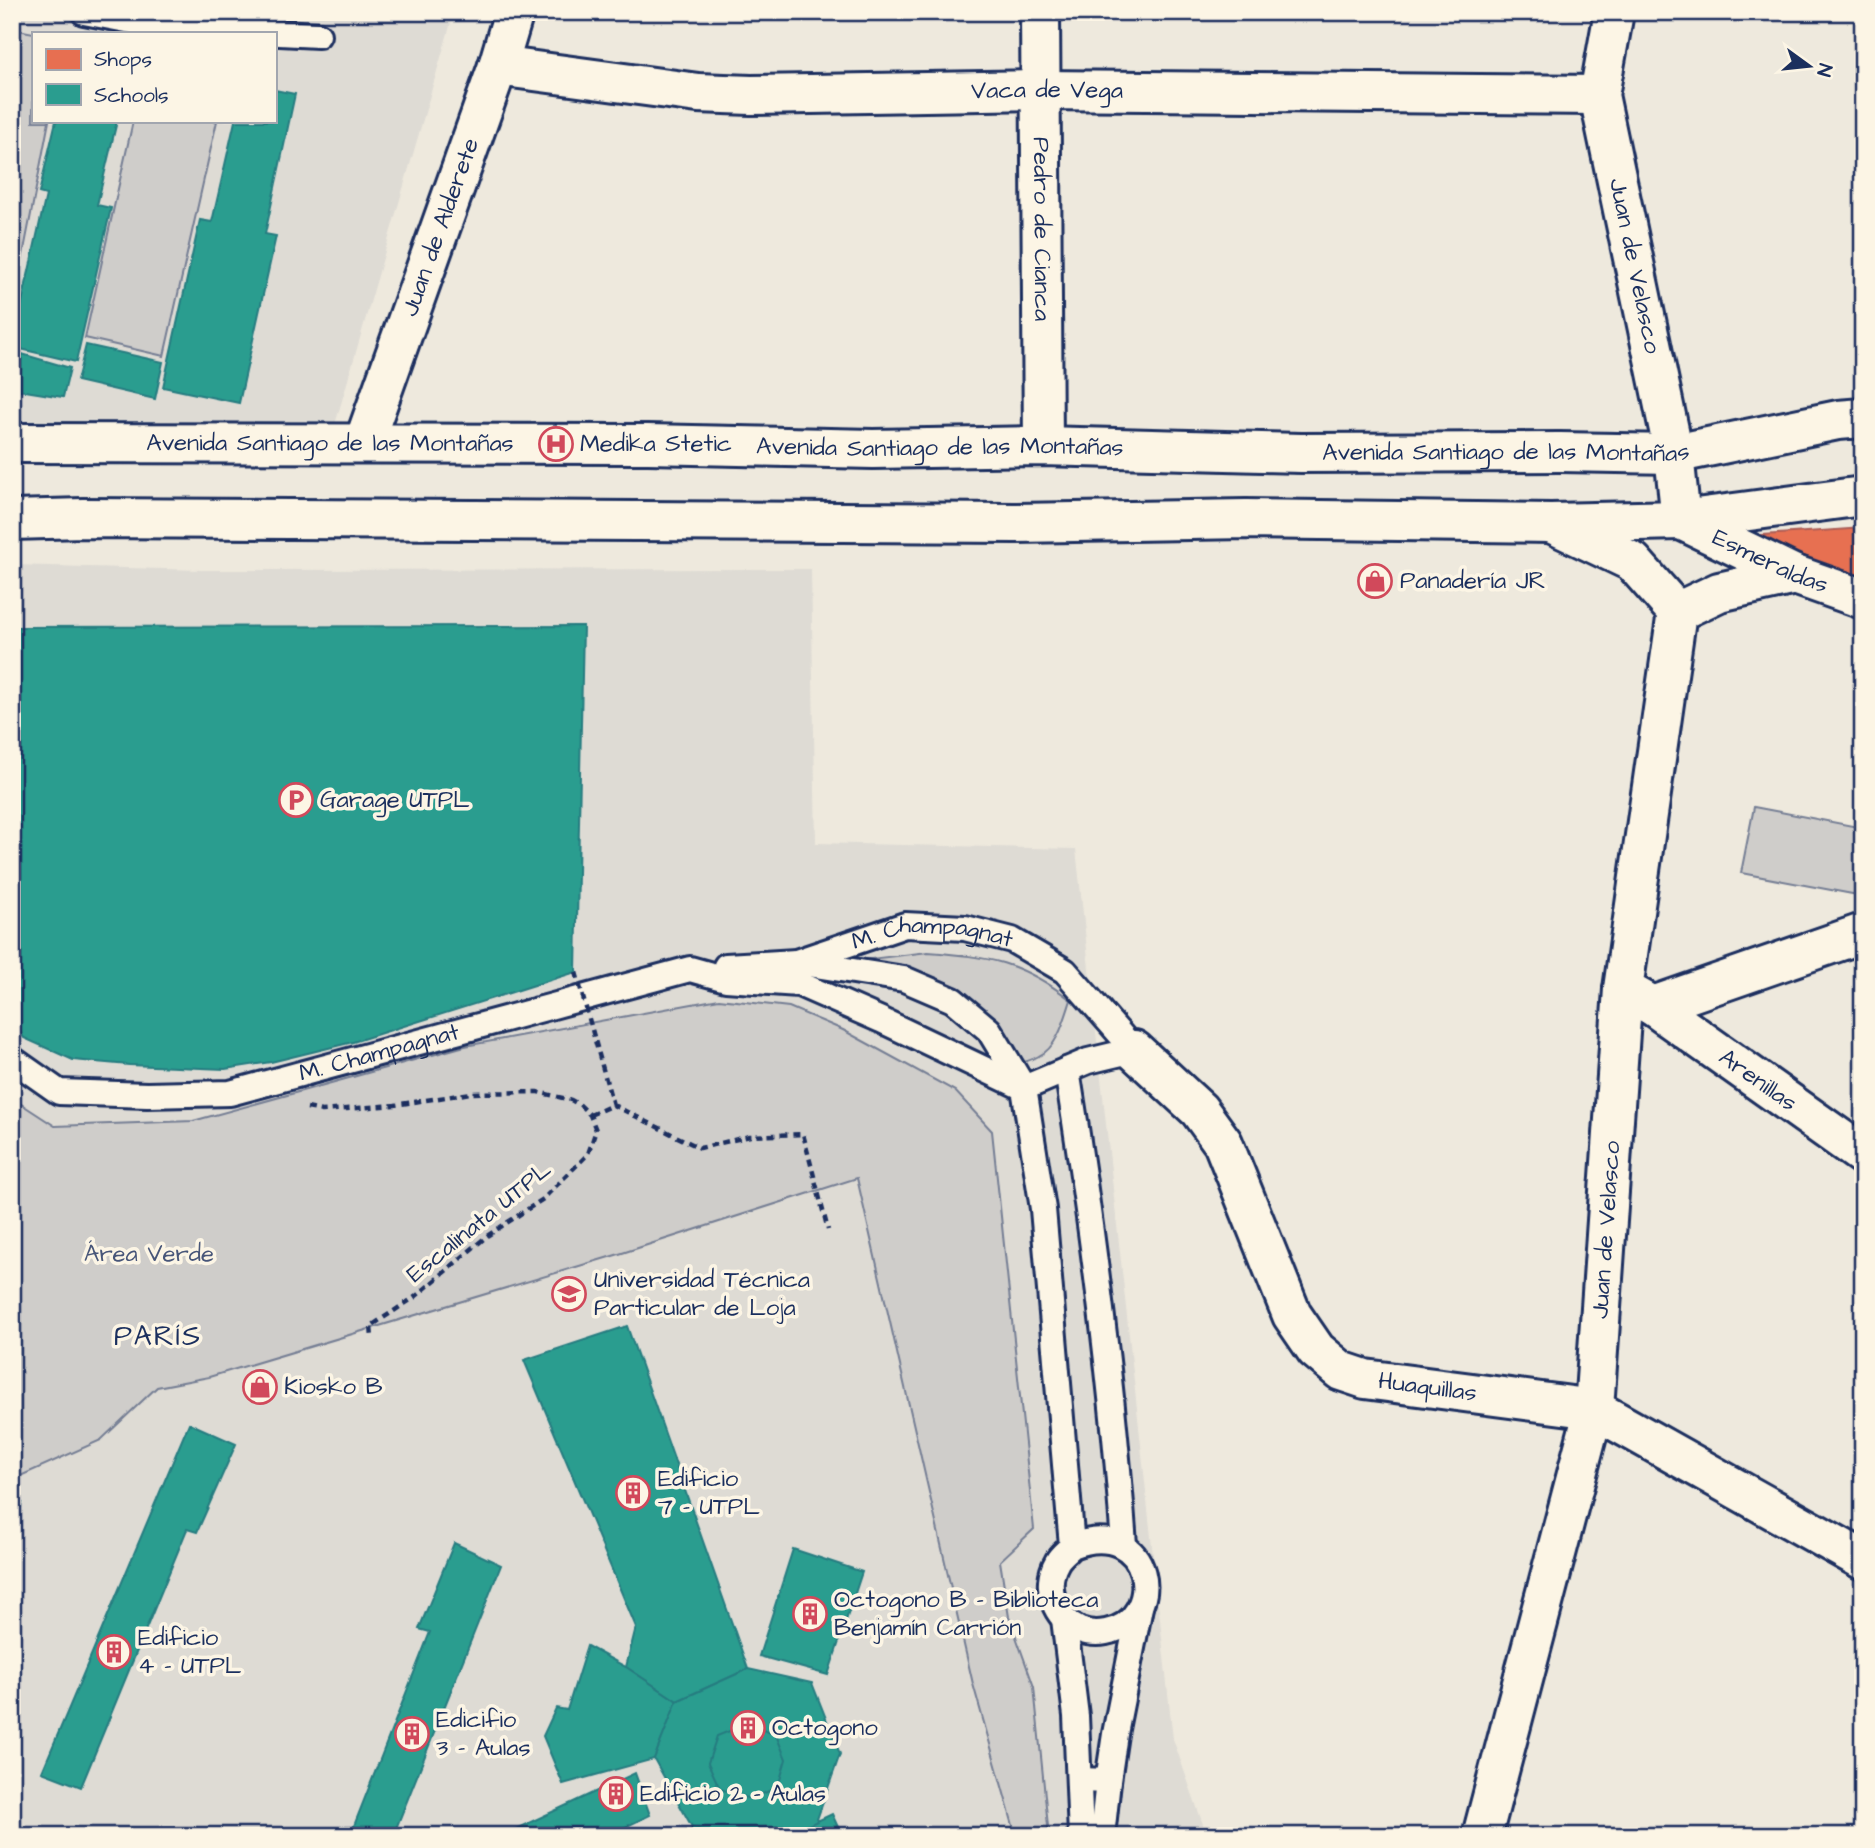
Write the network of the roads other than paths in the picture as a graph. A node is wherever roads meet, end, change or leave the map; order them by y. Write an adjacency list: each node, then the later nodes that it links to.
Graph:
1 (84, 12): 6 (lane)
2 (514, 12): 9 (street, Juan de Alderete)
3 (1040, 12): 10 (street, Pedro de Cianca)
4 (1593, 12): 11 (street)
5 (1614, 12): 11 (street, Juan de Velasco)
6 (260, 32)
7 (276, 33): 8 (lane)
8 (318, 35)
9 (498, 66): 10 (street, Vaca de Vega); 13 (street, Juan de Alderete)
10 (1039, 90): 11 (street, Vaca de Vega); 15 (street, Pedro de Cianca)
11 (1599, 95): 16 (street, Juan de Velasco)
12 (1863, 418): 16 (street, Avenida Santiago de las Montañas)
13 (363, 442): 14 (street, Avenida Santiago de las Montañas); 15 (street, Avenida Santiago de las Montañas)
14 (12, 443)
15 (1043, 446): 16 (street, Avenida Santiago de las Montañas)
16 (1674, 454): 19 (street, Juan de Velasco)
17 (1863, 496): 19 (street)
18 (12, 520): 20 (street)
19 (1681, 520): 20 (street); 21 (street, Esmeraldas)
20 (1551, 523): 23 (street)
21 (1795, 575): 22 (street, Esmeraldas); 23 (street)
22 (1863, 599)
23 (1676, 612): 27 (street, Juan de Velasco)
24 (1863, 933): 27 (street)
25 (796, 962): 26 (lane, M. Champagnat); 28 (lane, M. Champagnat); 31 (lane)
26 (690, 969): 29 (lane, M. Champagnat); 31 (lane)
27 (1638, 998): 32 (street, Arenillas); 33 (street, Juan de Velasco)
28 (1134, 1050): 30 (lane); 33 (street, Huaquillas)
29 (12, 1059)
30 (1067, 1069): 31 (lane); 34 (lane)
31 (1024, 1088): 35 (lane)
32 (1863, 1155)
33 (1594, 1409): 36 (street, Huaquillas); 43 (street, Juan de Velasco)
34 (1124, 1545): 35 (lane); 37 (lane)
35 (1072, 1546): 38 (lane)
36 (1863, 1560)
37 (1140, 1606): 38 (lane); 40 (lane)
38 (1064, 1619): 39 (lane)
39 (1080, 1780): 40 (lane); 41 (lane)
40 (1108, 1781): 42 (lane)
41 (1081, 1836)
42 (1102, 1836)
43 (1482, 1836)

